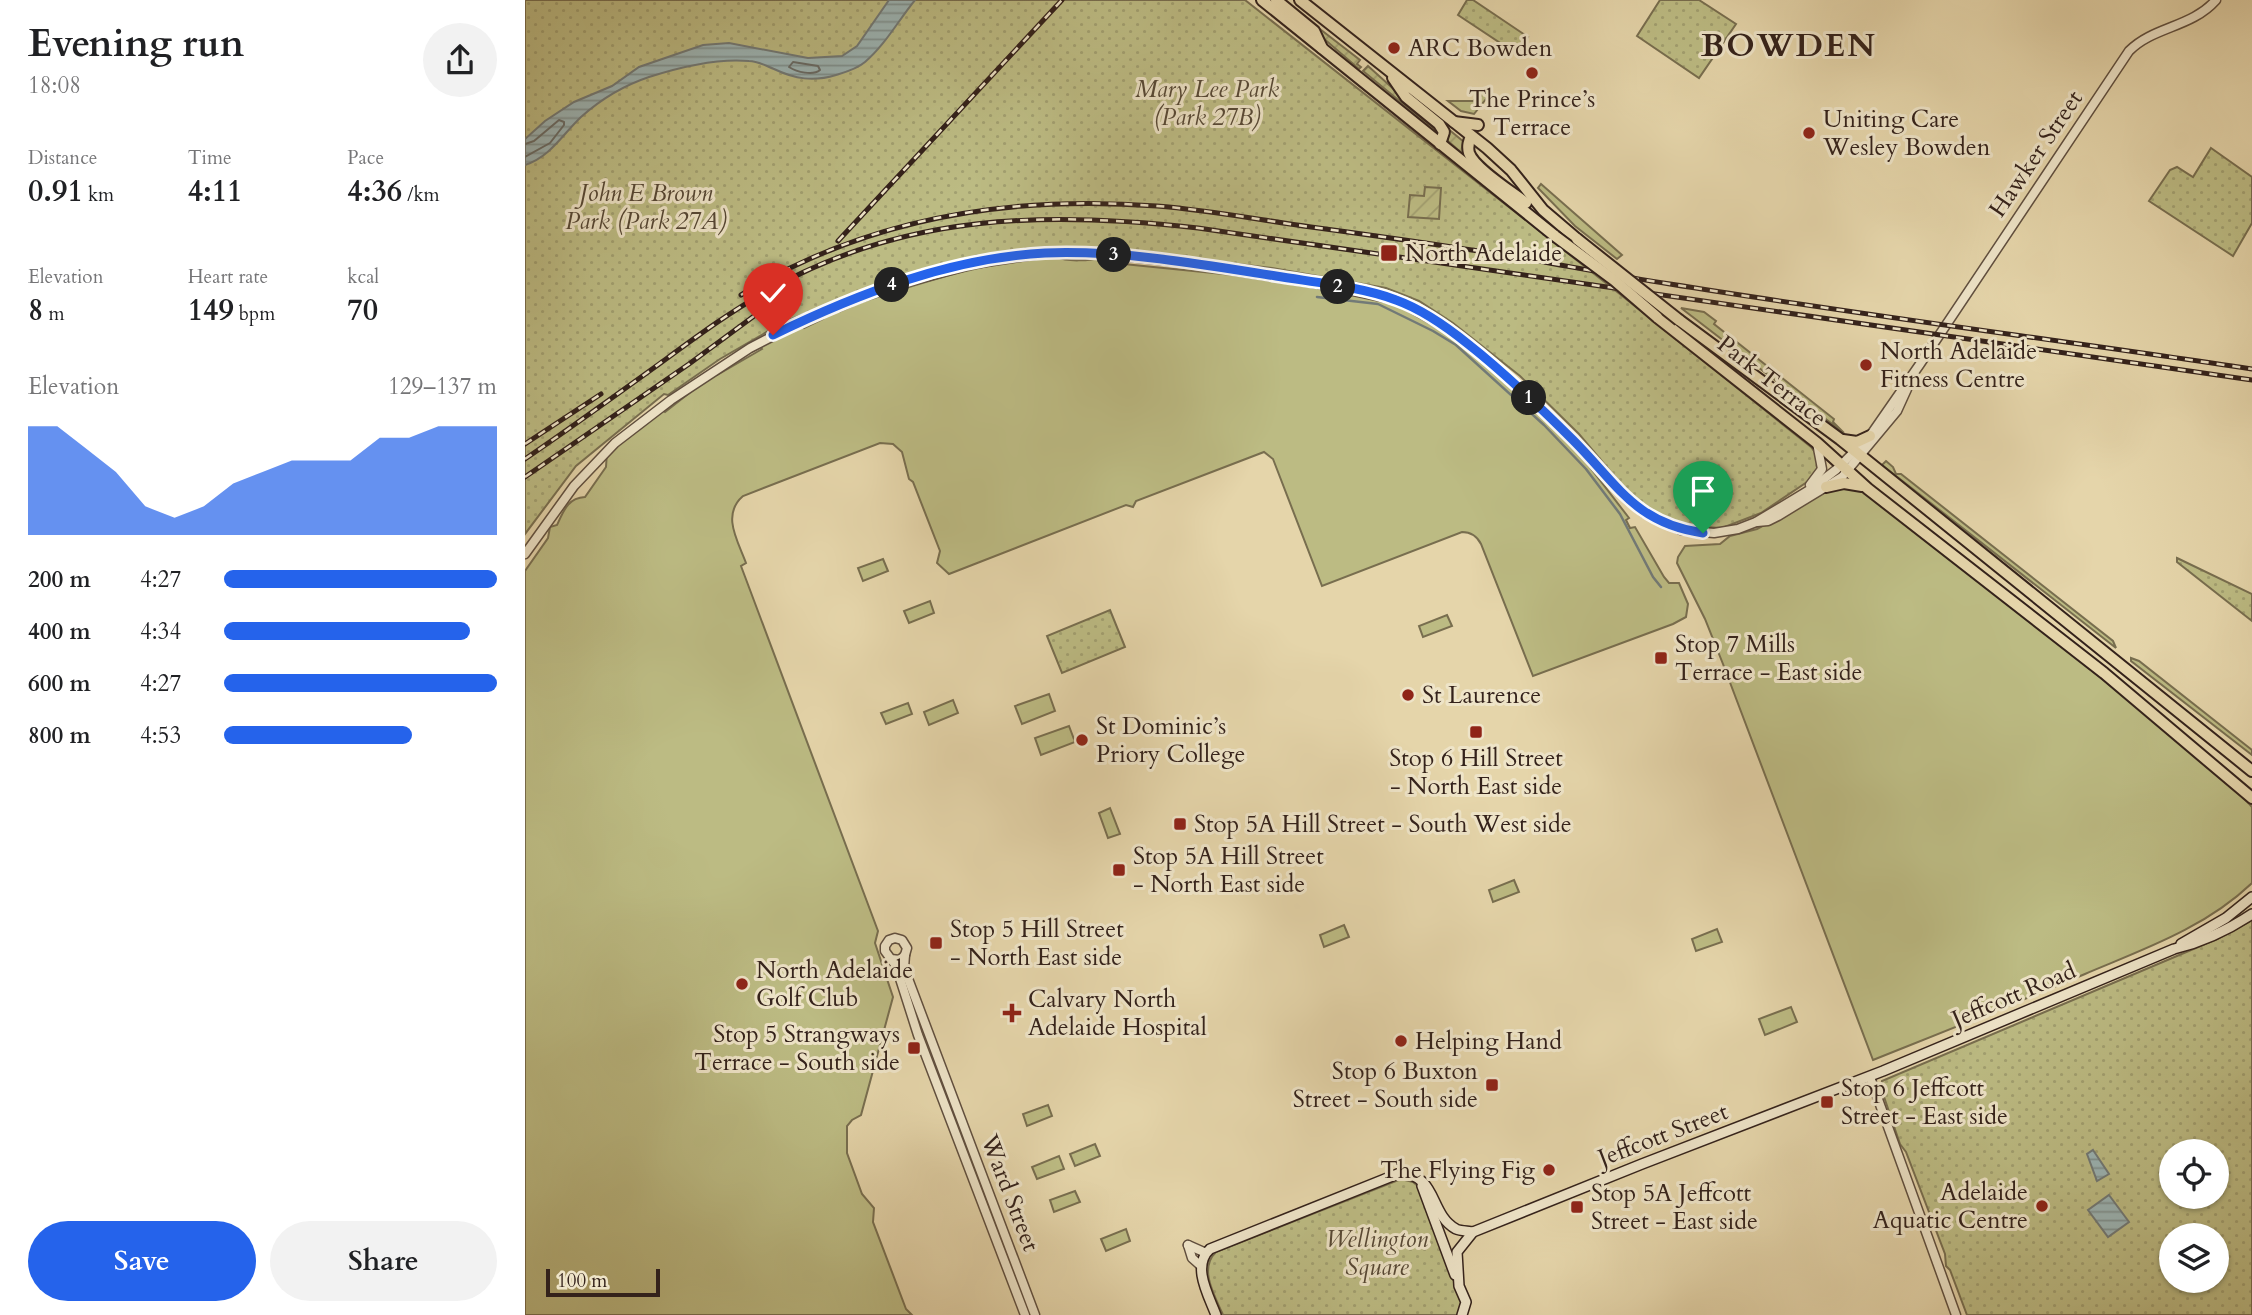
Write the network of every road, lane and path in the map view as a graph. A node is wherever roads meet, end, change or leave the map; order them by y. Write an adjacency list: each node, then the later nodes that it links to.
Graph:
1 (1254, 0): 6 (highway)
2 (1262, 0): 6 (highway, Park Terrace)
3 (1276, 0): 7 (highway)
4 (1300, 0): 8 (highway, Park Terrace)
5 (2216, 0): 14 (street, Hawker Street)
6 (1307, 38): 7 (highway, Park Terrace)
7 (1323, 51): 12 (highway, Park Terrace)
8 (1385, 67): 9 (highway, Park Terrace); 12 (highway)
9 (1454, 122): 10 (highway); 11 (highway, Park Terrace)
10 (1478, 125)
11 (1471, 136): 13 (highway); 15 (highway, Park Terrace, bridge)
12 (1440, 144): 13 (highway, Park Terrace)
13 (1542, 225): 16 (highway, Park Terrace, bridge)
14 (1872, 437): 15 (highway); 17 (street, Hawker Street); 19 (street)
15 (1840, 439): 17 (highway, Park Terrace)
16 (1817, 443): 18 (highway, Park Terrace); 22 (street)
17 (1858, 453): 18 (street, Hawker Street); 19 (highway, Park Terrace)
18 (1845, 468): 20 (street); 21 (highway, Park Terrace); 22 (street)
19 (1876, 468): 25 (highway, Park Terrace)
20 (1826, 487): 21 (highway); 23 (street)
21 (1868, 489): 26 (highway, Park Terrace)
22 (1803, 492): 23 (street)
23 (1756, 522): 24 (street)
24 (525, 554)
25 (2252, 771)
26 (2252, 797)
27 (2252, 897): 29 (main road, Jeffcott Road)
28 (2252, 914): 29 (main road, Jeffcott Road)
29 (2174, 949): 32 (main road, Jeffcott Road)
30 (905, 955): 31 (street); 31 (street); 40 (street, Ward Street)
31 (891, 959): 39 (street, Ward Street)
32 (1870, 1077): 34 (main road, Jeffcott Street); 42 (street)
33 (1419, 1178): 34 (main road); 35 (main road); 37 (main road)
34 (1473, 1232): 37 (main road)
35 (1206, 1253): 36 (main road); 36 (street)
36 (1201, 1266): 38 (main road)
37 (1459, 1286): 41 (main road)
38 (1215, 1314)
39 (1025, 1315)
40 (1035, 1315)
41 (1462, 1315)
42 (1957, 1315)

